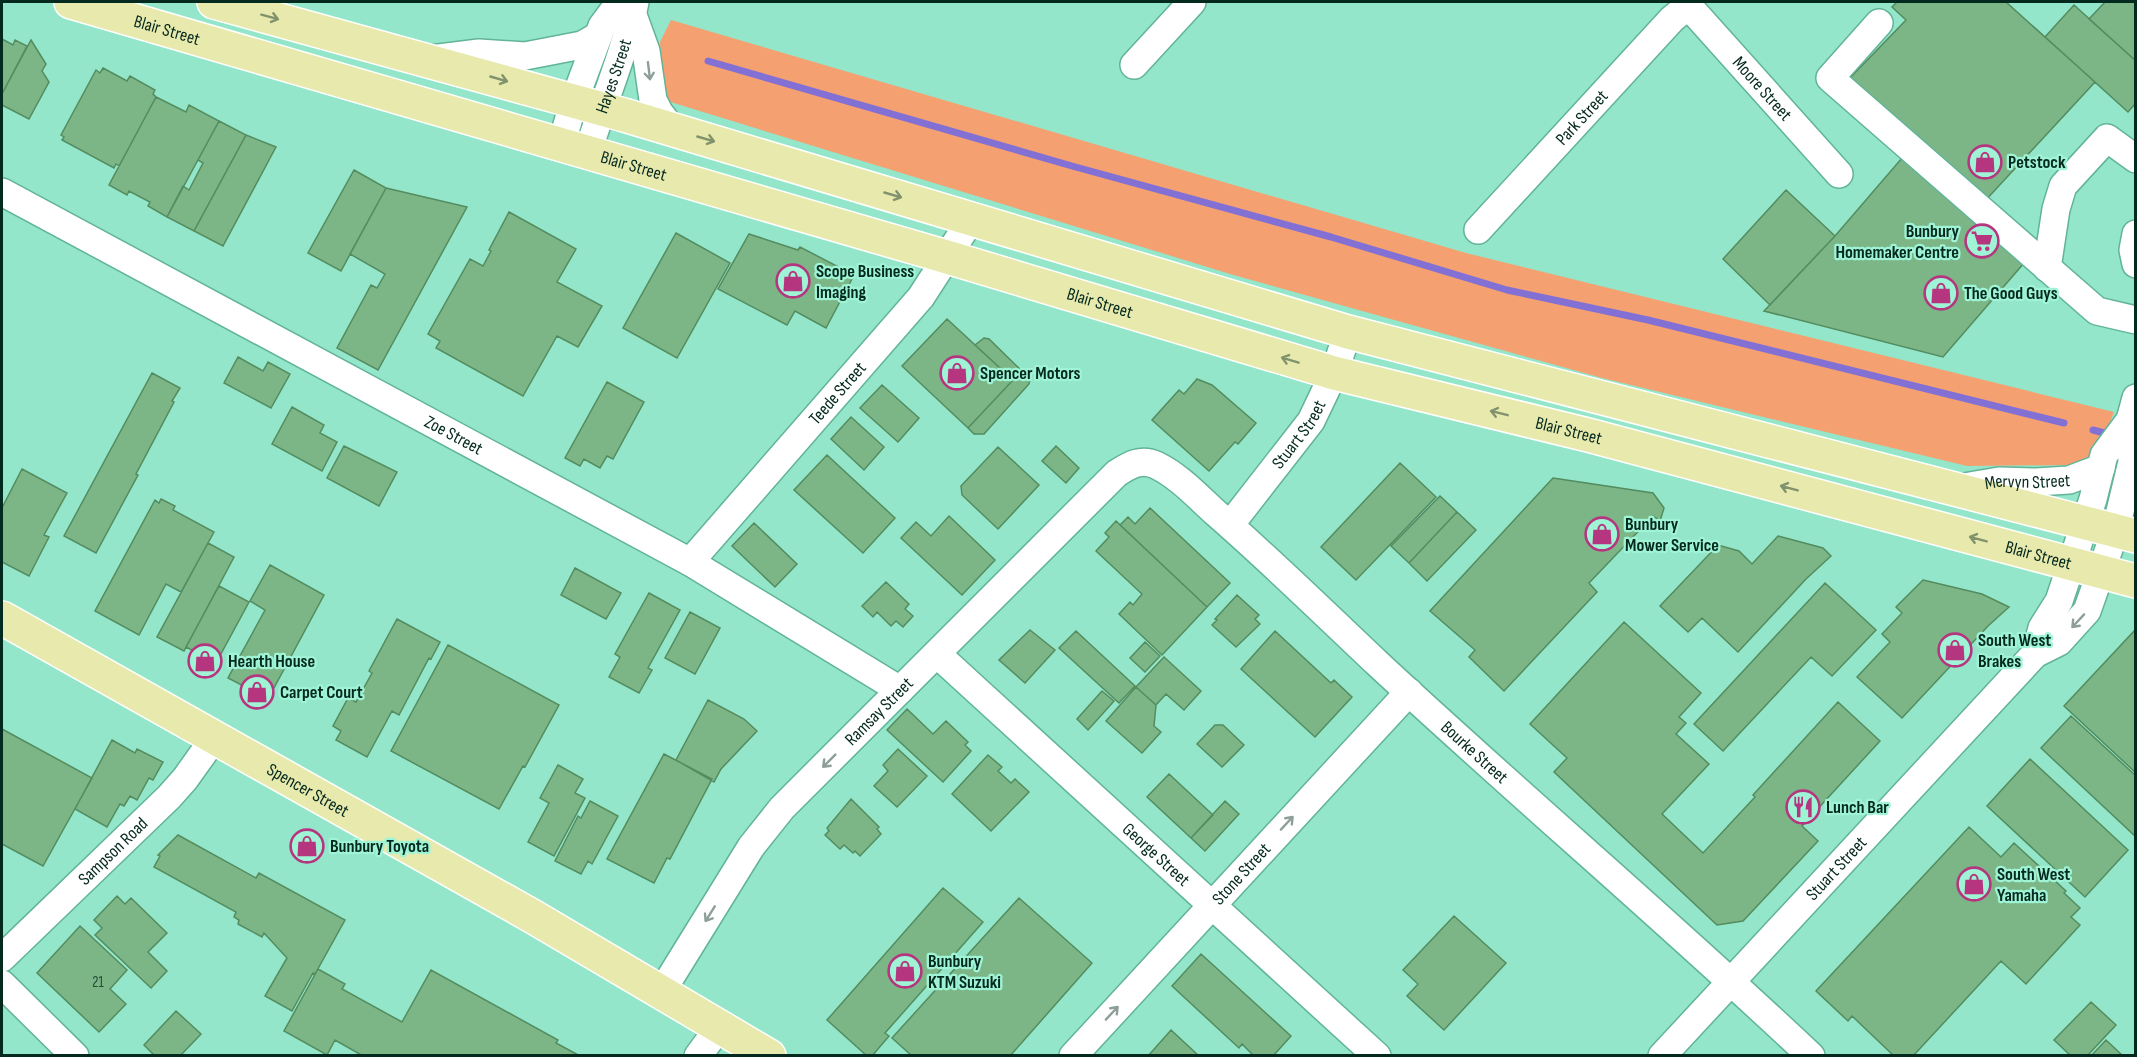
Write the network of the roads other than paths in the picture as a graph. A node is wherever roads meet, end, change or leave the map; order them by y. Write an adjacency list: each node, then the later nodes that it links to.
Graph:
1 (70, 2): 12 (main road, Blair Street)
2 (214, 2): 8 (main road, one-way to 8)
3 (1192, 2): 9 (street)
4 (1686, 4): 14 (street, Moore Street); 17 (street, Park Street)
5 (629, 6): 7 (street, Hayes Street); 10 (street, Hayes Street); 11 (street, one-way to 11)
6 (1879, 23): 21 (street)
7 (598, 36): 8 (street); 10 (street, Hayes Street)
8 (427, 59): 10 (main road, one-way to 10)
9 (1134, 65)
10 (588, 105): 11 (main road); 12 (street, Hayes Street)
11 (674, 130): 16 (main road, one-way to 16)
12 (575, 148): 19 (main road, Blair Street)
13 (2136, 159): 21 (street)
14 (1839, 174)
15 (2, 192): 31 (street, Zoe Street)
16 (972, 218): 19 (street, Teede Street); 23 (main road)
17 (1478, 230)
18 (2136, 234): 20 (street)
19 (947, 257): 24 (main road, Blair Street, one-way to 19); 31 (street, Teede Street)
20 (2136, 264)
21 (2047, 268): 22 (street)
22 (2136, 320)
23 (1348, 332): 24 (street, Stuart Street); 28 (main road)
24 (1334, 373): 29 (street, Stuart Street); 32 (main road, Blair Street, one-way to 24)
25 (2134, 416): 27 (street, Mervyn Street); 30 (street, Mervyn Street)
26 (1134, 463): 29 (street, Bourke Street); 35 (street, Ramsay Street)
27 (2101, 468): 28 (street, Mervyn Street); 30 (street, Mervyn Street)
28 (1954, 489): 30 (main road)
29 (1230, 525): 37 (street, Bourke Street)
30 (2112, 531): 32 (street, Mervyn Street)
31 (690, 562): 36 (street, Zoe Street)
32 (2086, 567): 33 (main road, Blair Street); 41 (street, Stuart Street)
33 (2136, 581)
34 (2, 618): 38 (main road, Spencer Street)
35 (937, 654): 36 (street, Ramsay Street); 39 (street, George Street)
36 (900, 690): 43 (street, Ramsay Street, one-way to 43)
37 (1409, 692): 39 (street, Stone Street, one-way to 37); 41 (street, Bourke Street)
38 (215, 737): 40 (street, Sampson Road); 43 (main road, Spencer Street)
39 (1212, 904): 48 (street, Stone Street, one-way to 39); 49 (street, George Street)
40 (3, 952)
41 (1731, 981): 50 (street, Stuart Street); 51 (street, Bourke Street)
42 (2, 984): 45 (street)
43 (662, 991): 44 (main road, Spencer Street)
44 (720, 1026): 46 (street); 47 (main road, Spencer Street)
45 (75, 1056)
46 (698, 1056)
47 (769, 1056)
48 (1072, 1056)
49 (1377, 1056)
50 (1662, 1056)
51 (1811, 1056)

